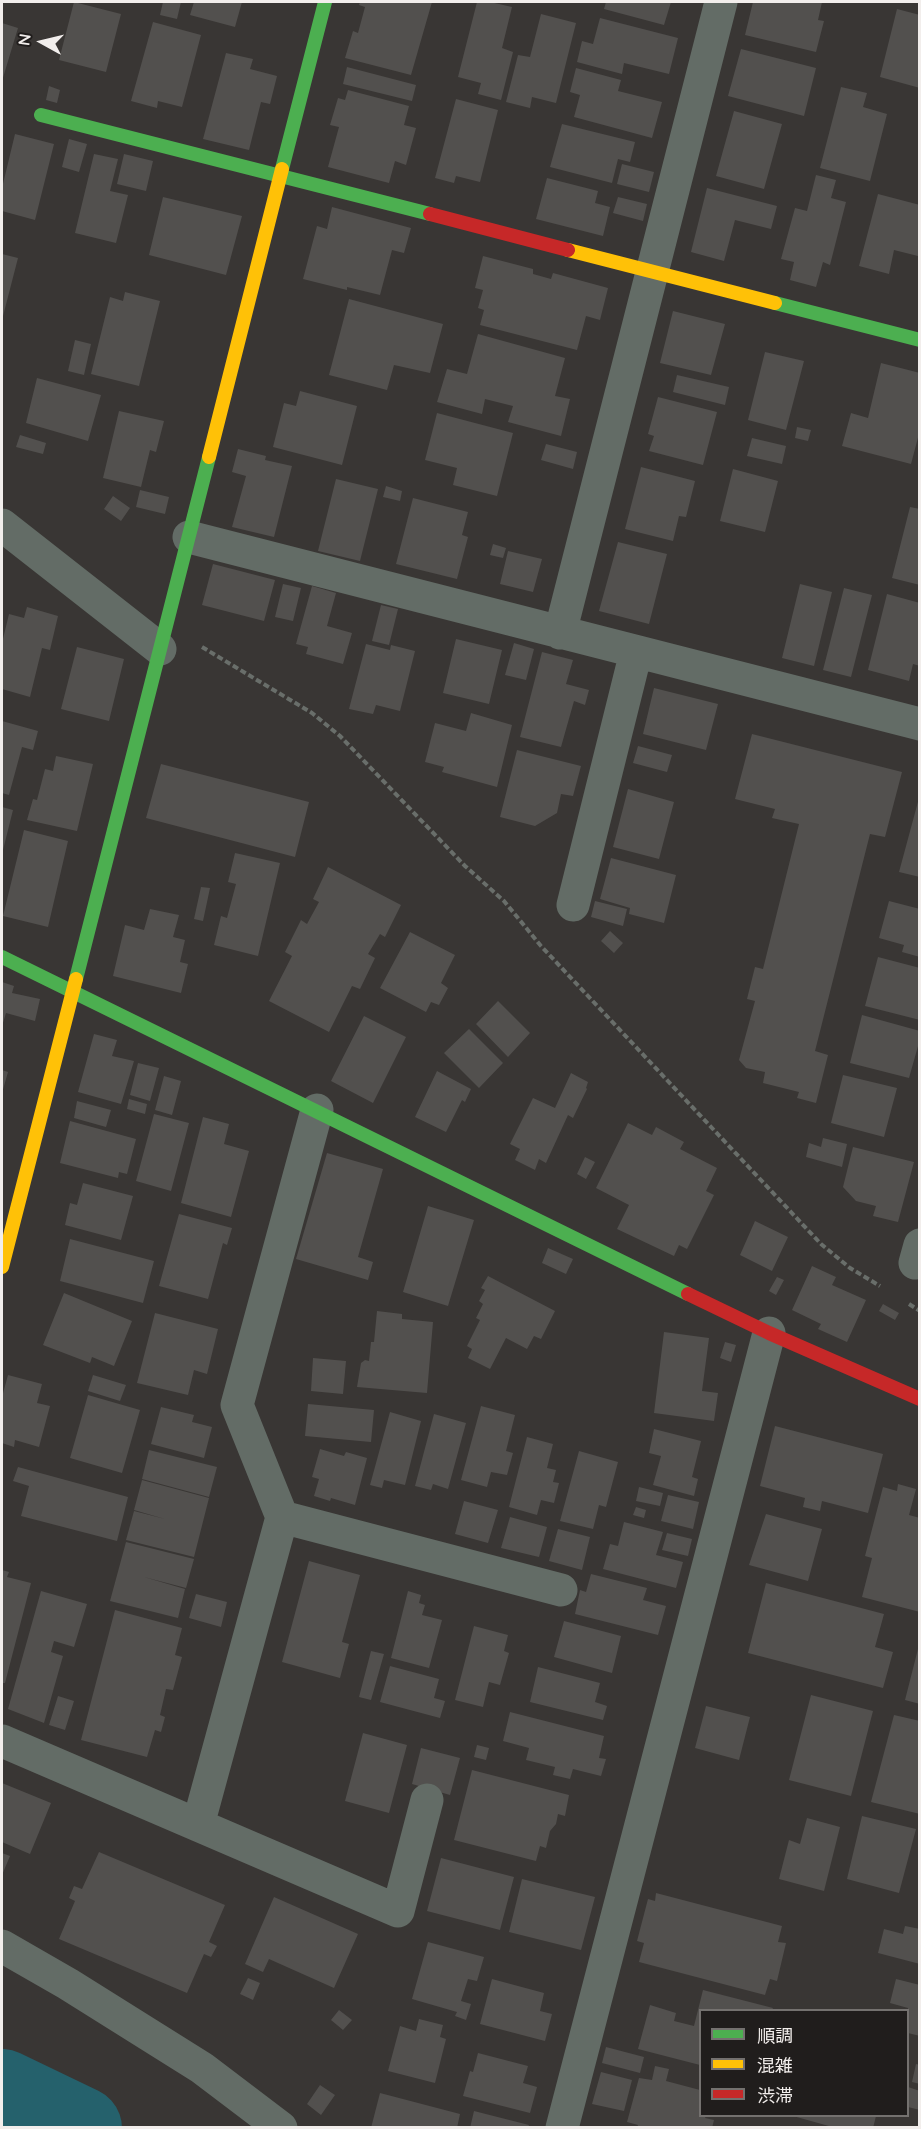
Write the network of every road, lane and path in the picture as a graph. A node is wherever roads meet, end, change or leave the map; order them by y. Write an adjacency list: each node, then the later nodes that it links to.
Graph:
1 (325, 2): 4 (street)
2 (721, 2): 5 (street)
3 (41, 115): 4 (street)
4 (281, 177): 5 (street); 8 (street)
5 (652, 272): 6 (street); 9 (street)
6 (920, 340)
7 (2, 525): 10 (street)
8 (189, 537): 9 (street); 10 (street)
9 (560, 633): 11 (street)
10 (163, 637): 15 (street); 18 (path)
11 (636, 652): 12 (street); 13 (street)
12 (920, 724)
13 (573, 905)
14 (2, 957): 15 (street)
15 (73, 992): 16 (street); 17 (street)
16 (317, 1110): 21 (street); 23 (street)
17 (2, 1267)
18 (890, 1292)
19 (900, 1298): 20 (path)
20 (920, 1311)
21 (769, 1333): 22 (street); 30 (street)
22 (920, 1399)
23 (282, 1517): 24 (street); 27 (street)
24 (561, 1590)
25 (2, 1741): 27 (street)
26 (427, 1800): 27 (street)
27 (198, 1825)
28 (2, 1946): 29 (street)
29 (281, 2127)
30 (562, 2127)

